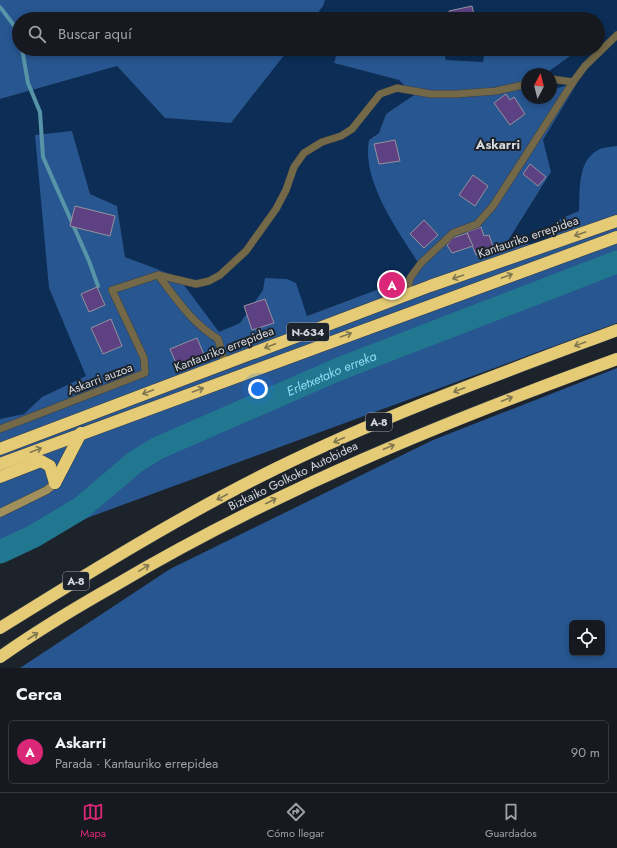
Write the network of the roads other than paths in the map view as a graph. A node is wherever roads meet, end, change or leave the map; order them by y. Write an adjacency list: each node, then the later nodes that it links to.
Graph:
1 (617, 35): 2 (lane)
2 (605, 47)
3 (595, 56): 5 (lane)
4 (557, 80): 5 (lane)
5 (573, 82): 10 (lane)
6 (521, 85): 9 (lane)
7 (617, 221): 10 (highway, Kantauriko errepidea / N-634, one-way to 10)
8 (617, 237): 15 (highway, N-634, one-way to 8)
9 (158, 276): 13 (lane); 14 (lane, Askarri auzoa)
10 (407, 295): 13 (highway, Kantauriko errepidea / N-634, one-way to 13)
11 (617, 330): 21 (highway, Bizkaiko Golkoko Autobidea / A-8, one-way to 21)
12 (617, 358): 22 (highway, Bizkaiko Golkoko Autobidea / A-8, one-way to 12)
13 (225, 363): 16 (highway, Kantauriko errepidea / N-634, one-way to 16)
14 (0, 429)
15 (81, 433): 17 (highway, N-634, one-way to 15); 19 (highway)
16 (0, 449)
17 (0, 464)
18 (0, 477): 19 (highway)
19 (54, 483): 20 (street)
20 (0, 513)
21 (0, 628)
22 (0, 657)

